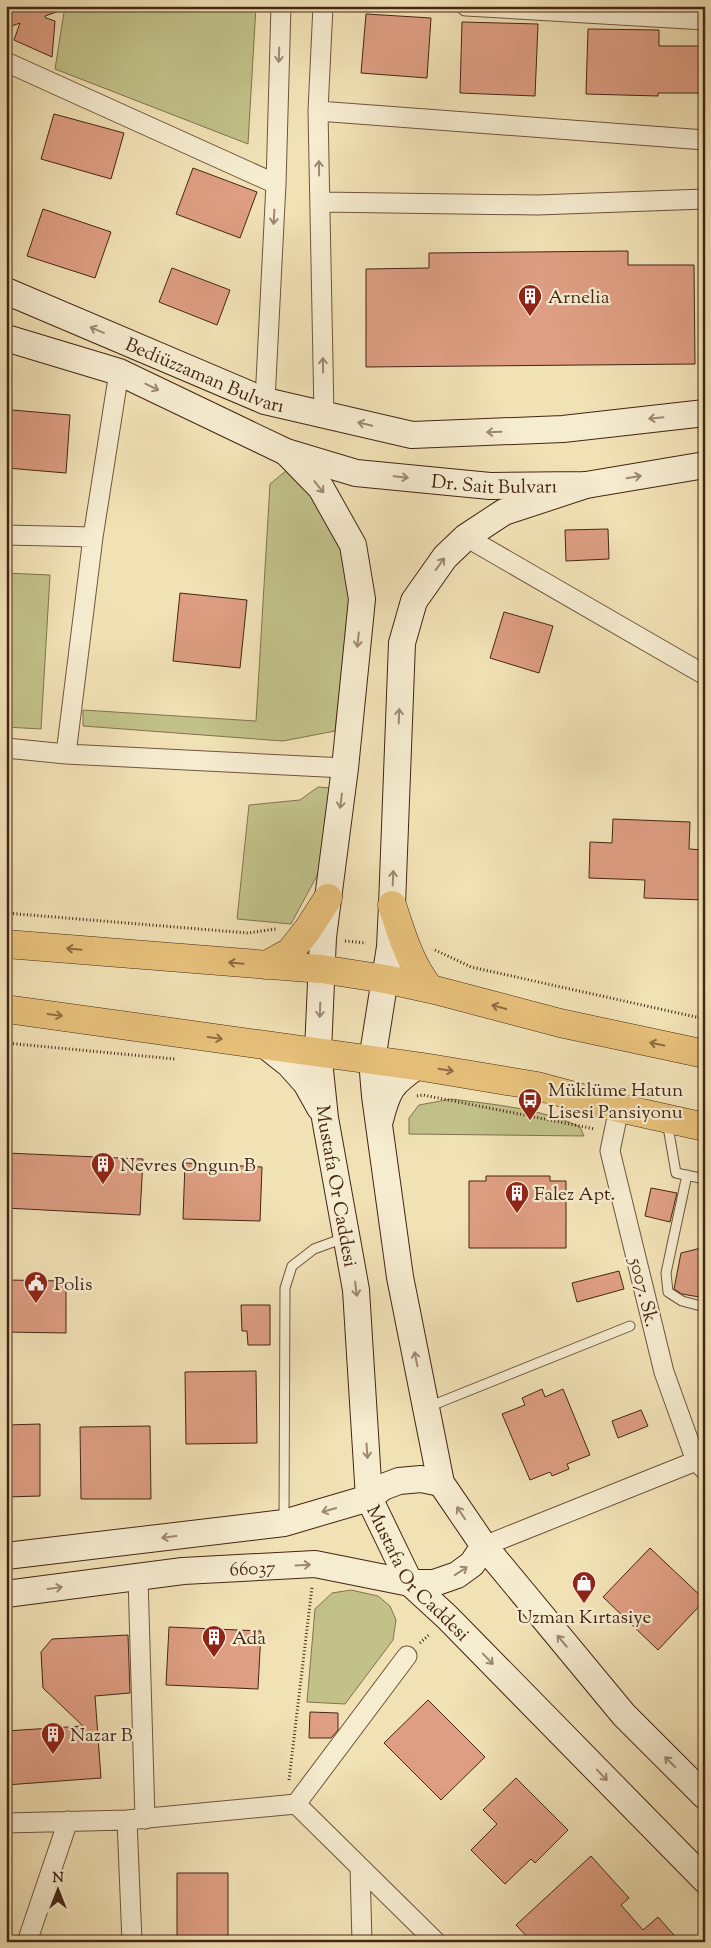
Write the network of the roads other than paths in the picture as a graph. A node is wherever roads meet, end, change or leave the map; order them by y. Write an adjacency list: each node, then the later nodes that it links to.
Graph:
1 (281, 6): 8 (street, one-way to 8)
2 (323, 6): 6 (street)
3 (466, 6): 4 (street)
4 (705, 20)
5 (6, 62): 8 (street)
6 (318, 111): 7 (street); 10 (street, one-way to 6)
7 (705, 140)
8 (276, 184): 14 (street, one-way to 14)
9 (705, 200): 10 (street)
10 (320, 202): 16 (street, one-way to 10)
11 (6, 291): 14 (street, Bediüzzaman Bulvarı, one-way to 11)
12 (6, 338): 13 (street, Bediüzzaman Bulvarı)
13 (119, 372): 17 (street, Bediüzzaman Bulvarı, one-way to 17); 21 (street)
14 (265, 401): 16 (street, Bediüzzaman Bulvarı)
15 (705, 413): 16 (street, Bediüzzaman Bulvarı, one-way to 16)
16 (324, 414)
17 (286, 452): 19 (street, Dr. Sait Bulvarı, one-way to 19); 26 (street, Mustafa Or Caddesi, one-way to 26)
18 (705, 465): 19 (street, Dr. Sait Bulvarı, one-way to 18)
19 (586, 485): 22 (street)
20 (6, 535): 21 (street)
21 (93, 537): 25 (street)
22 (466, 537): 23 (street); 28 (street, one-way to 22)
23 (705, 675)
24 (6, 748): 25 (street)
25 (66, 754): 26 (street)
26 (345, 768): 27 (street, Mustafa Or Caddesi, one-way to 27)
27 (328, 898): 30 (main road); 31 (street, Mustafa Or Caddesi)
28 (392, 905): 32 (street); 33 (main road)
29 (6, 944): 30 (main road, one-way to 29)
30 (266, 965): 31 (main road)
31 (321, 969): 32 (main road); 36 (street, Mustafa Or Caddesi, one-way to 36)
32 (385, 979): 33 (main road); 38 (street)
33 (430, 989): 37 (main road, one-way to 33)
34 (6, 1009): 35 (main road, one-way to 35)
35 (265, 1045): 36 (main road); 41 (street)
36 (318, 1051): 38 (main road); 41 (street, Mustafa Or Caddesi)
37 (705, 1054)
38 (372, 1060): 39 (main road); 43 (street)
39 (417, 1066): 40 (main road, one-way to 40); 43 (street)
40 (619, 1108): 42 (main road); 51 (street, 5007. Sk.)
41 (325, 1118): 47 (street, Mustafa Or Caddesi)
42 (666, 1118): 44 (main road); 45 (lane)
43 (378, 1125): 50 (street, one-way to 43)
44 (705, 1127)
45 (687, 1175): 46 (lane); 48 (lane)
46 (705, 1179)
47 (347, 1237): 53 (street, Mustafa Or Caddesi, one-way to 53); 54 (lane)
48 (705, 1307)
49 (630, 1326): 50 (lane)
50 (426, 1408): 52 (street)
51 (702, 1462): 55 (street)
52 (441, 1483): 53 (street, 66037); 55 (street, one-way to 52)
53 (370, 1498): 54 (street, 66037, one-way to 54); 58 (street, Mustafa Or Caddesi)
54 (284, 1523): 56 (street, 66037, one-way to 56)
55 (484, 1546): 58 (street, 66037, one-way to 55); 61 (street, one-way to 55)
56 (6, 1556)
57 (138, 1577): 58 (street, 66037, one-way to 58); 59 (street, 66037, one-way to 57); 63 (street)
58 (410, 1583): 67 (street, Mustafa Or Caddesi, one-way to 67)
59 (6, 1594)
60 (407, 1656): 62 (street)
61 (705, 1796)
62 (291, 1805): 63 (street); 66 (street)
63 (136, 1820): 64 (street); 69 (street)
64 (68, 1821): 65 (street); 68 (street)
65 (6, 1823)
66 (360, 1867): 70 (street); 71 (street)
67 (705, 1880)
68 (27, 1942)
69 (132, 1942)
70 (362, 1942)
71 (436, 1942)

